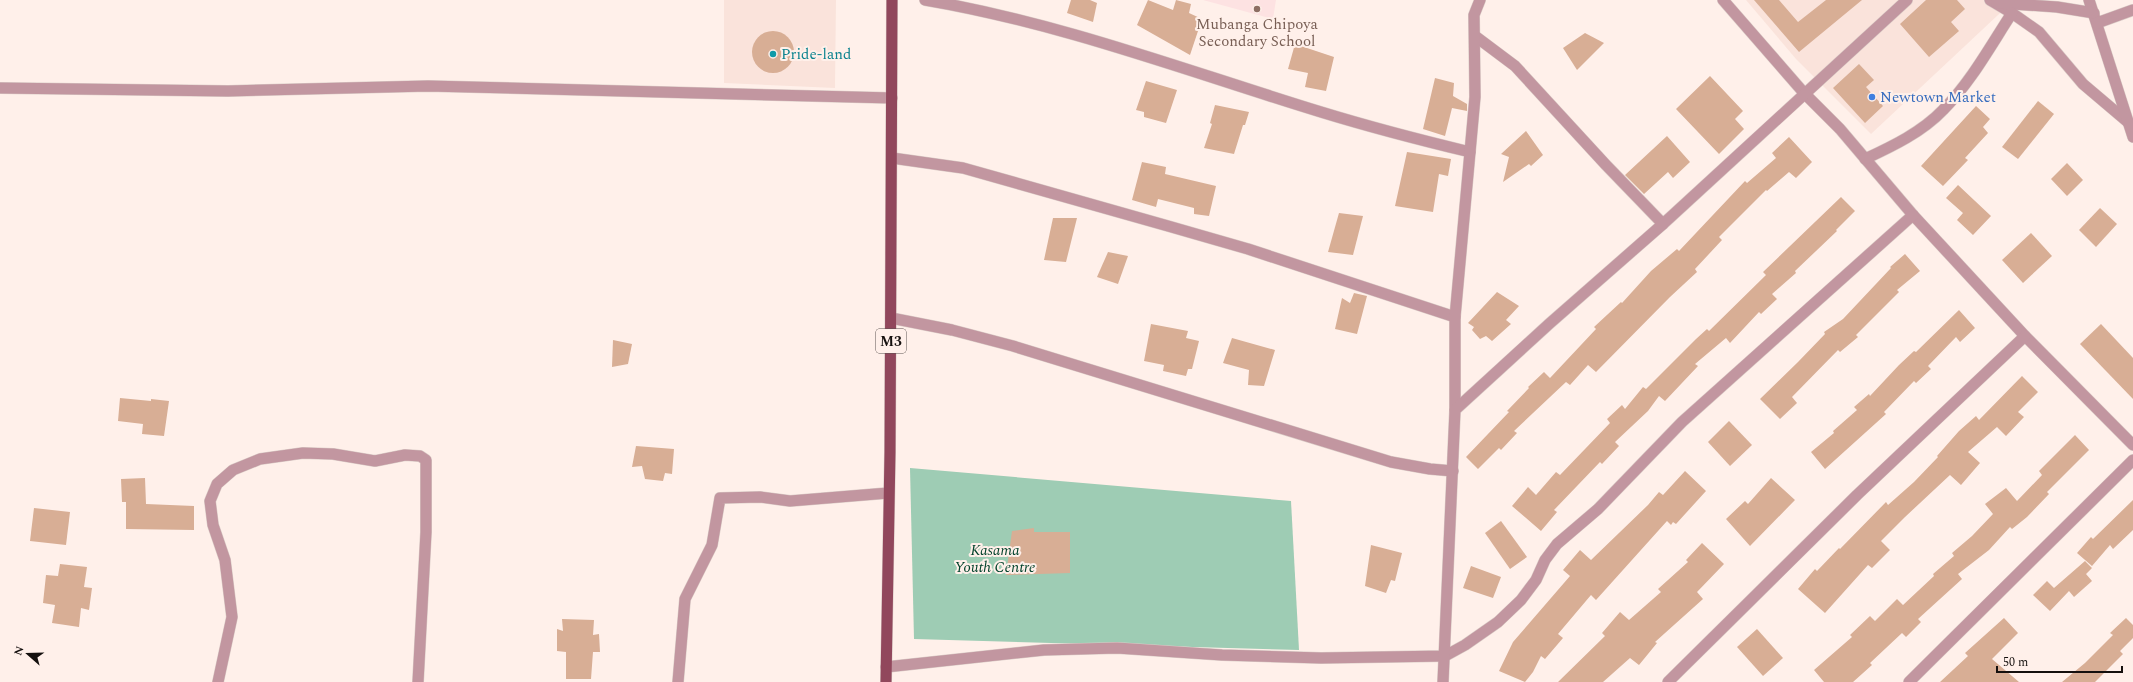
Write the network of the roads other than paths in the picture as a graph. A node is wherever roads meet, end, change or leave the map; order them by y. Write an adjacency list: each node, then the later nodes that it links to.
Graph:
1 (892, 0): 14 (main road, M3)
2 (925, 0): 17 (street)
3 (1480, 0): 11 (street)
4 (1723, 0): 13 (street)
5 (1907, 0): 13 (street)
6 (2089, 0): 10 (street)
7 (1992, 1): 9 (street); 10 (street)
8 (2133, 10): 10 (street)
9 (2012, 13): 15 (street); 19 (street)
10 (2095, 18): 15 (street)
11 (1476, 36): 17 (street); 21 (street)
12 (0, 88): 14 (street)
13 (1804, 93): 19 (street); 21 (street)
14 (892, 98): 18 (main road, M3)
15 (2129, 123): 16 (street)
16 (2133, 137)
17 (1470, 152): 22 (street)
18 (892, 158): 22 (street); 23 (main road, M3)
19 (1865, 159): 20 (street)
20 (1914, 215): 24 (street); 30 (street)
21 (1663, 224): 25 (street)
22 (1456, 317): 25 (street)
23 (891, 318): 28 (street); 29 (main road, M3)
24 (2025, 336): 26 (street); 37 (street)
25 (1455, 410): 28 (street)
26 (2133, 445)
27 (2133, 460): 38 (street)
28 (1453, 471): 30 (street)
29 (888, 494): 31 (main road, M3); 34 (street)
30 (1445, 656): 31 (street); 36 (street)
31 (886, 667): 35 (main road, M3)
32 (218, 682): 33 (street)
33 (418, 682)
34 (678, 682)
35 (886, 682)
36 (1443, 682)
37 (1668, 682)
38 (1909, 682)

